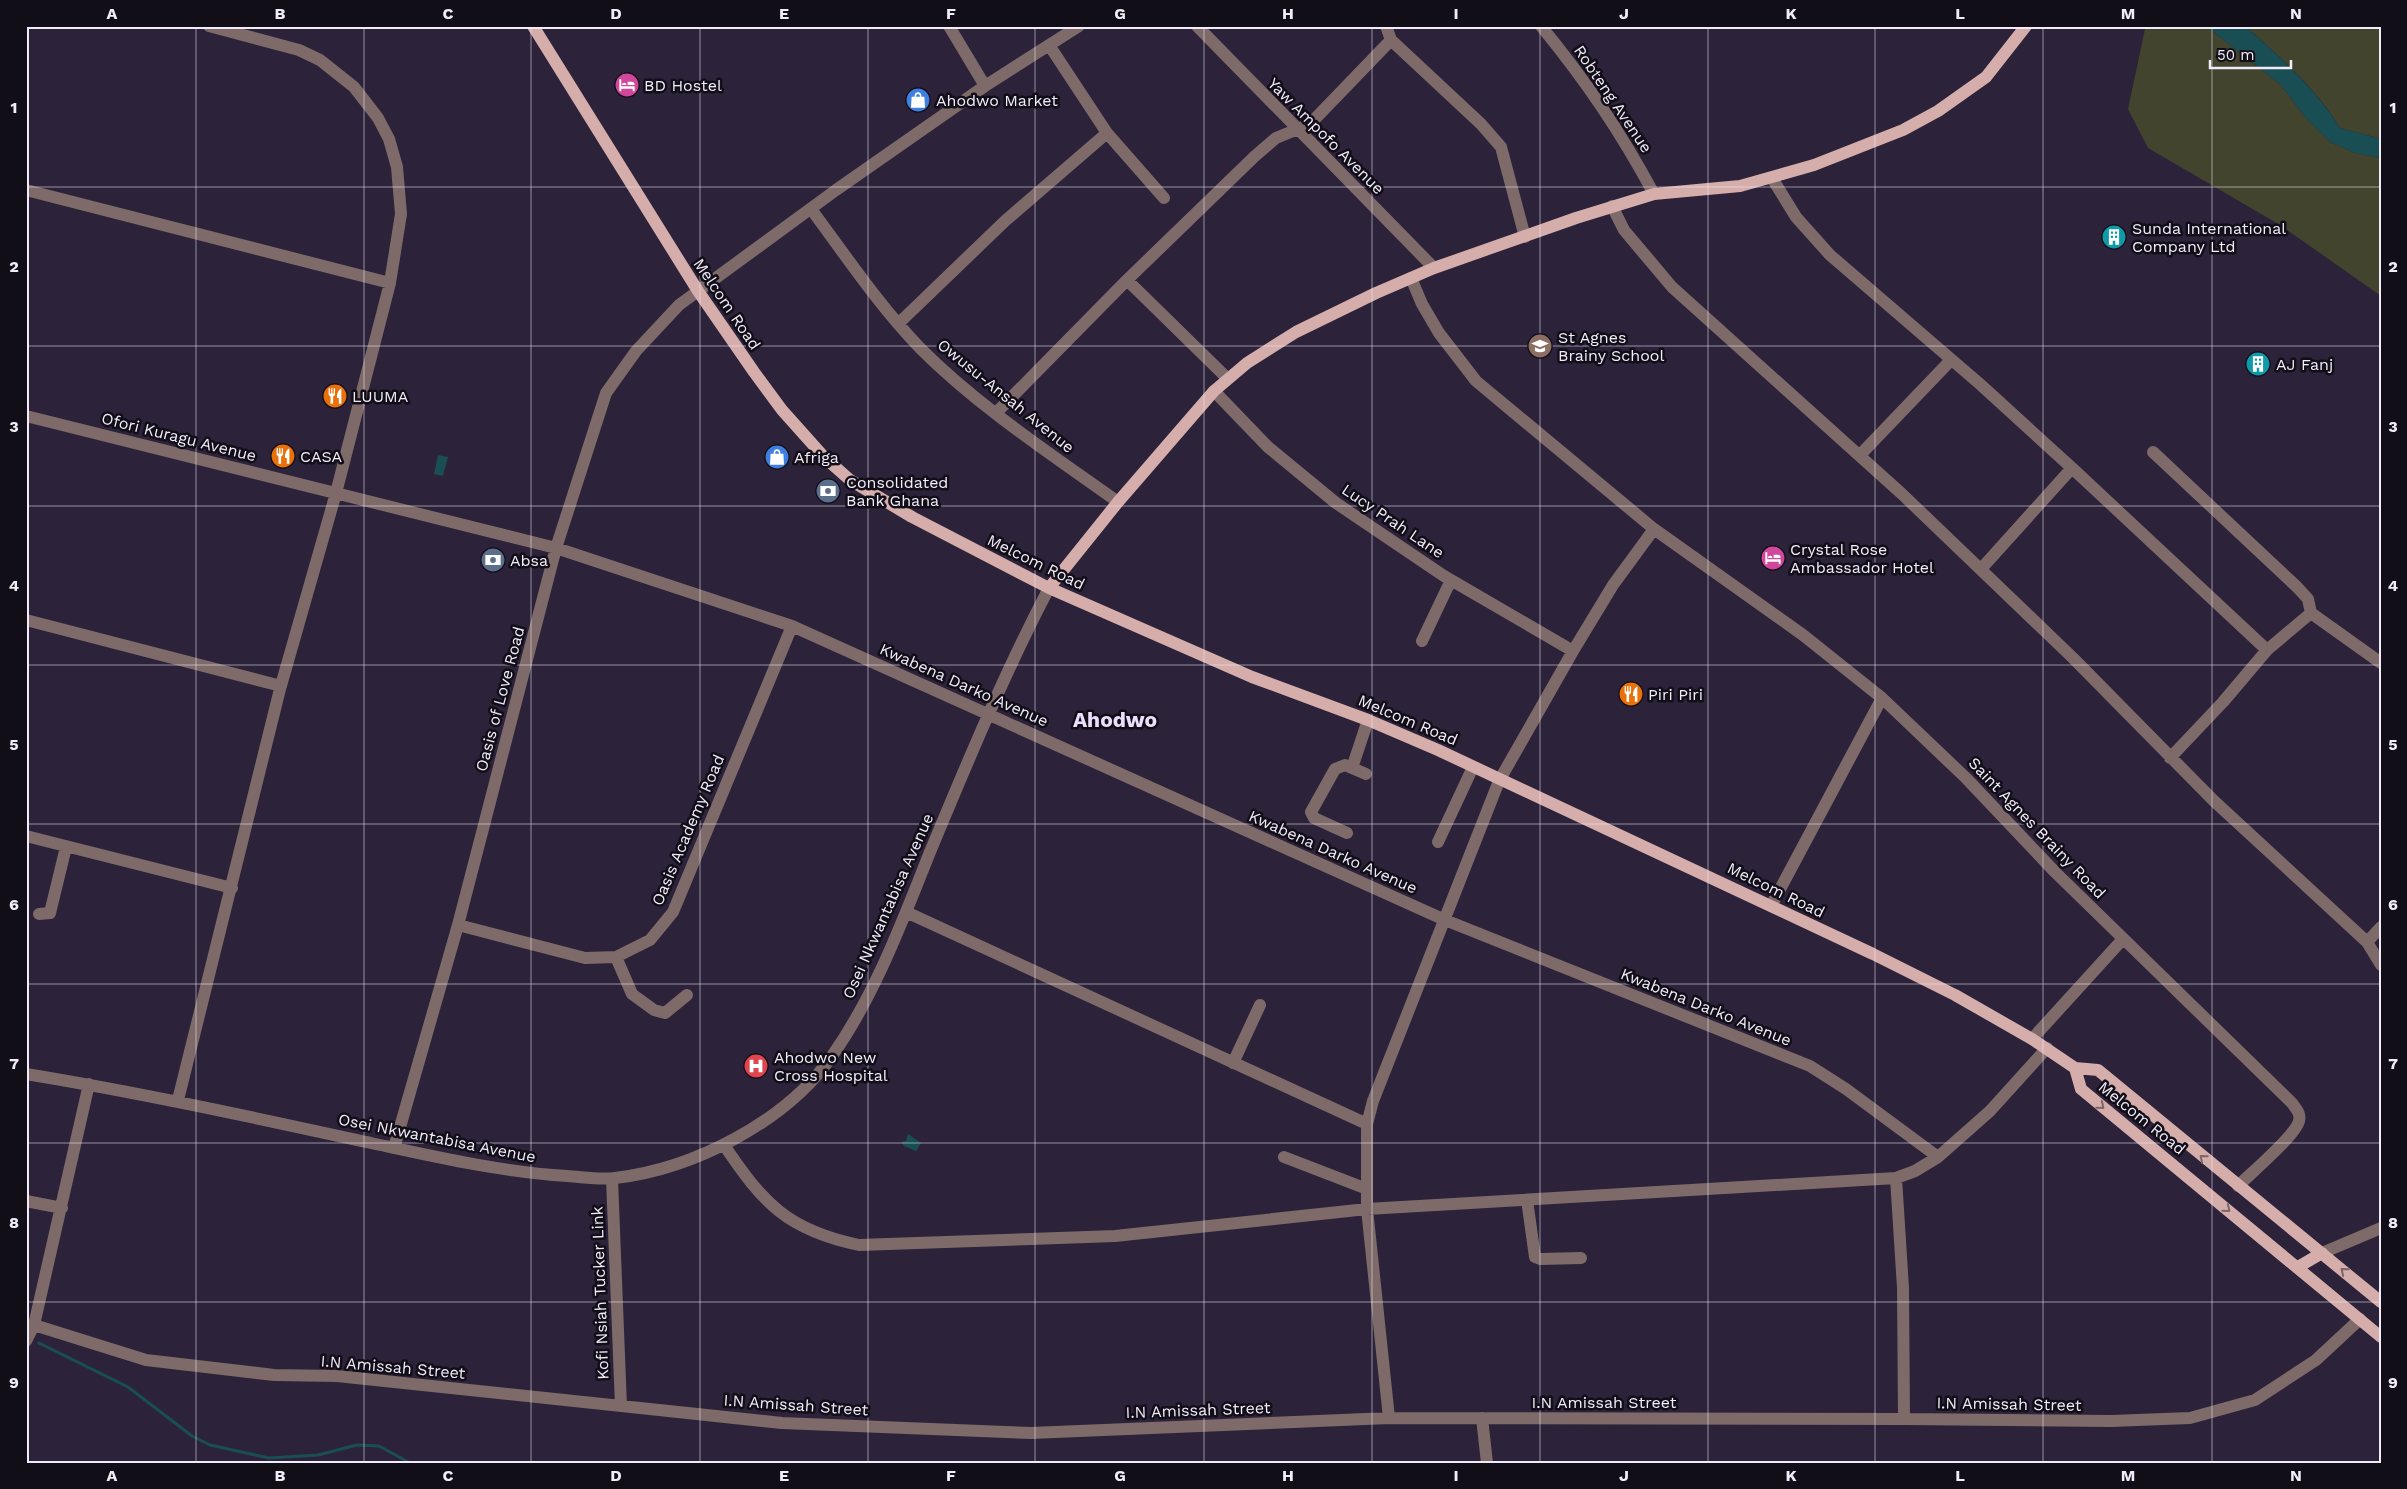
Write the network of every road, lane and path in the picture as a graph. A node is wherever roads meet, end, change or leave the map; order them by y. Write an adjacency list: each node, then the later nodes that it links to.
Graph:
1 (209, 26): 24 (street)
2 (534, 26): 25 (main road, Melcom Road)
3 (949, 26): 11 (street)
4 (1079, 26): 10 (street, Oasis of Love Road)
5 (1197, 26): 12 (street, Yaw Ampofo Avenue)
6 (1386, 26): 9 (street)
7 (1541, 26): 16 (street, Robteng Avenue)
8 (2026, 26): 14 (main road)
9 (1391, 40): 12 (street); 20 (street)
10 (1049, 46): 11 (street, Oasis of Love Road); 13 (street)
11 (986, 86): 19 (street, Oasis of Love Road)
12 (1298, 130): 21 (street, Yaw Ampofo Avenue); 23 (street)
13 (1107, 133): 17 (street); 26 (street)
14 (1772, 178): 16 (main road); 27 (street)
15 (26, 190): 24 (street)
16 (1654, 194): 18 (main road)
17 (1164, 198)
18 (1612, 206): 20 (main road); 33 (street)
19 (811, 209): 25 (street, Oasis of Love Road); 26 (street, Owusu-Ansah Avenue)
20 (1525, 237): 21 (main road)
21 (1434, 268): 22 (main road)
22 (1411, 278): 28 (main road); 37 (street, Saint Agnes Brainy Road)
23 (1127, 280): 28 (street); 30 (street)
24 (390, 283): 35 (street)
25 (698, 291): 38 (street, Oasis of Love Road); 41 (main road, Melcom Road)
26 (899, 323): 30 (street, Owusu-Ansah Avenue)
27 (1951, 360): 33 (street); 34 (street)
28 (1227, 378): 29 (main road)
29 (1214, 391): 36 (main road); 40 (street, Lucy Prah Lane)
30 (996, 413): 36 (street, Owusu-Ansah Avenue)
31 (26, 416): 35 (street, Ofori Kuragu Avenue)
32 (2153, 452): 42 (street)
33 (1860, 455): 39 (street)
34 (2072, 468): 39 (street); 46 (street)
35 (336, 493): 38 (street, Ofori Kuragu Avenue); 49 (street)
36 (1118, 502): 41 (main road)
37 (1654, 529): 47 (street); 50 (street, Saint Agnes Brainy Road)
38 (556, 548): 44 (street, Kwabena Darko Avenue); 67 (street, Oasis of Love Road)
39 (1981, 569): 53 (street)
40 (1451, 580): 45 (street); 47 (street, Lucy Prah Lane)
41 (1049, 588): 51 (street, Osei Nkwantabisa Avenue); 52 (main road, Melcom Road)
42 (2311, 613): 46 (street); 48 (street)
43 (26, 620): 49 (street)
44 (792, 626): 51 (street, Kwabena Darko Avenue); 71 (street, Oasis Academy Road)
45 (1422, 641)
46 (2267, 650): 53 (street)
47 (1573, 651): 57 (street)
48 (2381, 663)
49 (281, 686): 62 (street)
50 (1882, 698): 63 (street); 69 (street, Saint Agnes Brainy Road)
51 (988, 714): 64 (street, Osei Nkwantabisa Avenue); 66 (street, Kwabena Darko Avenue)
52 (1368, 720): 54 (main road, Melcom Road); 55 (street)
53 (2170, 758): 70 (street)
54 (1472, 767): 57 (main road, Melcom Road); 60 (street)
55 (1352, 768): 56 (street); 58 (street)
56 (1366, 774)
57 (1499, 781): 63 (main road, Melcom Road); 66 (street)
58 (1347, 832)
59 (26, 836): 61 (street)
60 (1438, 842)
61 (66, 847): 62 (street); 65 (street)
62 (232, 888): 81 (street)
63 (1771, 906): 75 (main road, Melcom Road)
64 (906, 912): 77 (street); 83 (street, Osei Nkwantabisa Avenue)
65 (39, 914)
66 (1445, 920): 82 (street); 86 (street, Kwabena Darko Avenue)
67 (458, 925): 71 (street, Oasis Academy Road); 84 (street, Oasis of Love Road)
68 (2381, 927): 70 (street)
69 (2123, 938): 75 (street); 89 (street, Saint Agnes Brainy Road)
70 (2367, 942): 72 (street)
71 (616, 957): 73 (street)
72 (2381, 965)
73 (687, 995)
74 (1260, 1004): 77 (street)
75 (2032, 1040): 76 (main road, Melcom Road)
76 (2047, 1048): 78 (main road, Melcom Road); 86 (street)
77 (1234, 1063): 82 (street)
78 (2075, 1068): 89 (main road, one-way to 78); 98 (main road, Melcom Road, one-way to 98)
79 (26, 1074): 80 (street, Osei Nkwantabisa Avenue)
80 (89, 1084): 81 (street, Osei Nkwantabisa Avenue); 93 (street)
81 (178, 1100): 84 (street, Osei Nkwantabisa Avenue)
82 (1367, 1124): 90 (street)
83 (724, 1145): 88 (street, Osei Nkwantabisa Avenue); 94 (street)
84 (394, 1148): 88 (street, Osei Nkwantabisa Avenue)
85 (1284, 1157): 90 (street)
86 (1938, 1157): 87 (street)
87 (1896, 1178): 91 (street); 107 (street)
88 (612, 1179): 104 (street, Kofi Nsiah Tucker Link)
89 (2238, 1186): 96 (main road)
90 (1367, 1189): 94 (street)
91 (1527, 1200): 94 (street); 97 (street)
92 (26, 1201): 93 (street)
93 (62, 1208): 101 (street)
94 (1367, 1209): 105 (street)
95 (2381, 1228): 96 (street)
96 (2322, 1252): 98 (main road); 99 (main road, one-way to 96)
97 (1581, 1258)
98 (2298, 1267): 100 (main road, Melcom Road)
99 (2381, 1302)
100 (2360, 1319): 102 (main road, Melcom Road); 107 (street, I.N Amissah Street)
101 (34, 1325): 103 (street); 104 (street, I.N Amissah Street)
102 (2381, 1337)
103 (26, 1341)
104 (621, 1406): 105 (street, I.N Amissah Street)
105 (1390, 1418): 106 (street, I.N Amissah Street)
106 (1482, 1418): 107 (street, I.N Amissah Street); 108 (street)
107 (1904, 1419)
108 (1487, 1463)

